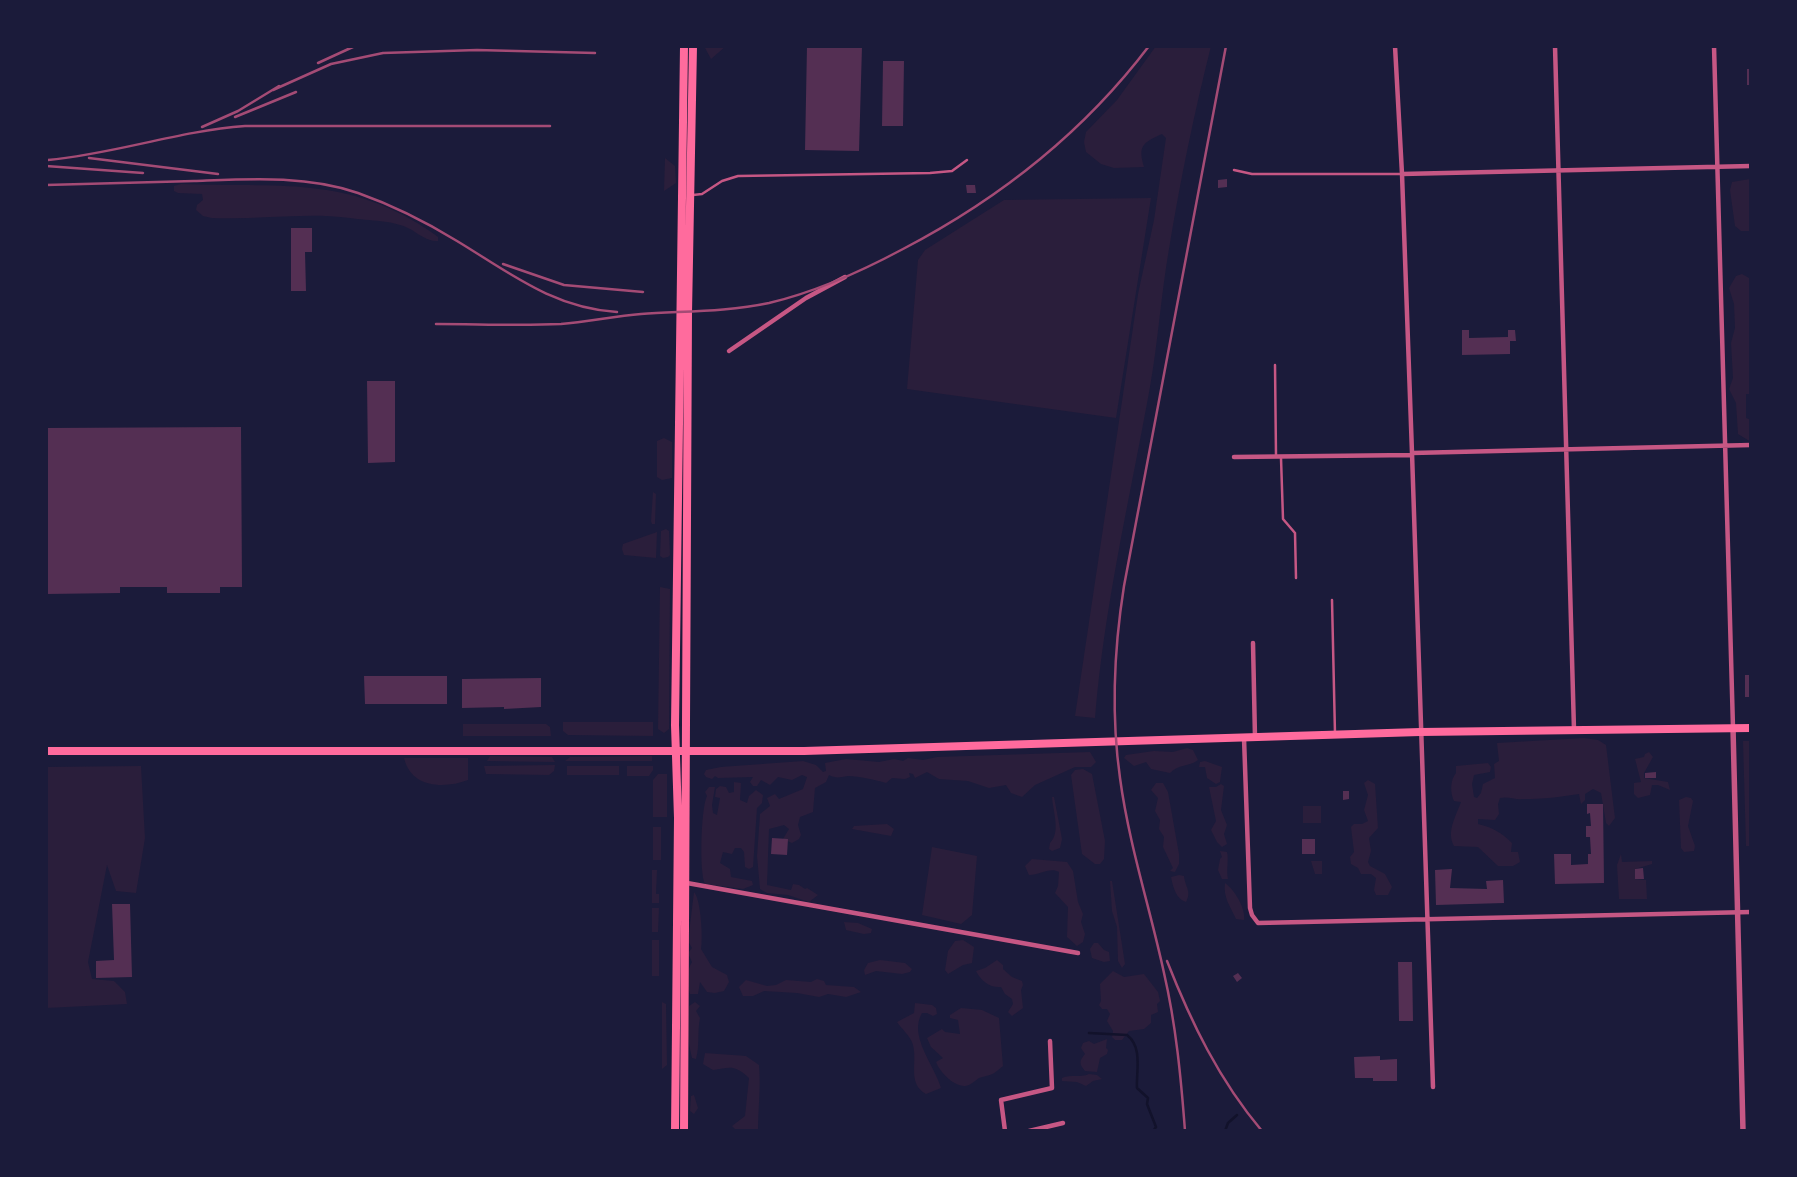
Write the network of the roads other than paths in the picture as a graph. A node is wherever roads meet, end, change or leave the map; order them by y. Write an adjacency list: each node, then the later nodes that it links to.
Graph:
1 (684, 46): 6 (main road)
2 (693, 46): 7 (main road)
3 (1395, 46): 13 (street)
4 (1554, 46): 12 (street)
5 (1714, 46): 10 (street)
6 (682, 130): 7 (main road); 15 (main road)
7 (691, 130): 14 (main road)
8 (968, 160): 14 (lane)
9 (1751, 166): 10 (street)
10 (1717, 167): 12 (street); 20 (street)
11 (1234, 170): 13 (lane)
12 (1558, 170): 13 (street); 21 (street)
13 (1402, 174): 22 (street)
14 (690, 195): 15 (main road); 36 (main road)
15 (680, 196): 37 (main road)
16 (845, 277): 17 (street)
17 (729, 351)
18 (1275, 365): 24 (lane)
19 (1751, 445): 20 (street)
20 (1725, 446): 21 (street); 28 (street)
21 (1567, 449): 22 (street); 30 (street)
22 (1412, 454): 24 (street); 31 (street)
23 (1234, 457): 24 (street)
24 (1279, 458): 25 (lane)
25 (1296, 578)
26 (1332, 600): 32 (lane)
27 (1253, 643): 34 (street)
28 (1733, 728): 29 (main road); 30 (main road); 39 (street)
29 (1751, 728)
30 (1574, 730): 31 (main road)
31 (1420, 732): 32 (main road); 41 (street)
32 (1335, 735): 34 (main road)
33 (1244, 738): 34 (main road); 36 (main road); 41 (street)
34 (1255, 738)
35 (46, 751): 37 (main road)
36 (686, 751): 37 (main road); 38 (main road)
37 (676, 752): 46 (main road)
38 (687, 883): 42 (street); 47 (main road)
39 (1738, 912): 40 (street); 41 (street); 50 (street)
40 (1751, 912)
41 (1426, 918): 44 (street)
42 (1078, 954)
43 (1050, 1041): 48 (street)
44 (1433, 1087)
45 (1063, 1123): 49 (street)
46 (675, 1131)
47 (684, 1131)
48 (1005, 1131)
49 (1029, 1131)
50 (1743, 1131)

